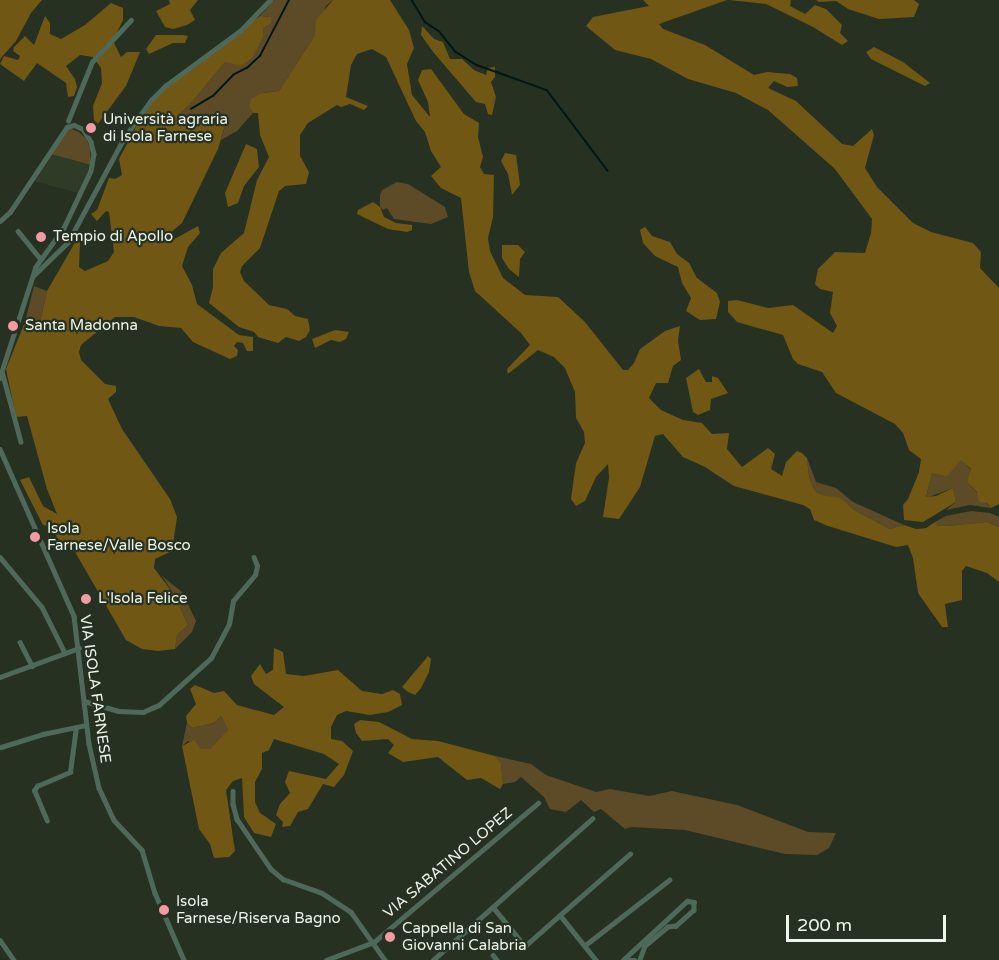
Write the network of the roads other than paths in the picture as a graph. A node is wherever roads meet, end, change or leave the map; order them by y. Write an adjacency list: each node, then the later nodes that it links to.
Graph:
1 (270, 0): 7 (street)
2 (131, 20): 3 (street)
3 (68, 121)
4 (0, 221): 6 (street)
5 (18, 231): 6 (street)
6 (41, 259): 7 (street)
7 (33, 276): 8 (street)
8 (1, 375): 9 (street)
9 (21, 442)
10 (0, 449): 14 (street, VIA ISOLA FARNESE)
11 (0, 557): 15 (street)
12 (254, 558): 18 (street)
13 (20, 642): 16 (street)
14 (79, 648): 15 (street); 18 (street, VIA ISOLA FARNESE)
15 (65, 653): 16 (street)
16 (32, 666): 17 (street)
17 (0, 677)
18 (84, 701): 19 (street, VIA ISOLA FARNESE)
19 (86, 725): 20 (street); 35 (street, VIA ISOLA FARNESE)
20 (76, 727): 21 (street); 25 (street)
21 (1, 747)
22 (233, 790): 31 (street)
23 (538, 803): 31 (street, VIA SABATINO LOPEZ)
24 (592, 819): 28 (street)
25 (47, 821)
26 (630, 854): 29 (street)
27 (669, 880): 32 (street)
28 (493, 907): 29 (street); 38 (street)
29 (560, 915): 32 (street)
30 (0, 940): 34 (street)
31 (374, 942): 36 (street, VIA SABATINO LOPEZ); 37 (street)
32 (584, 946): 40 (street)
33 (493, 955): 39 (street)
34 (14, 960)
35 (184, 960)
36 (326, 960)
37 (385, 960)
38 (433, 960)
39 (497, 960)
40 (596, 960)
41 (623, 960): 42 (street); 43 (street)
42 (635, 960)
43 (640, 960)

